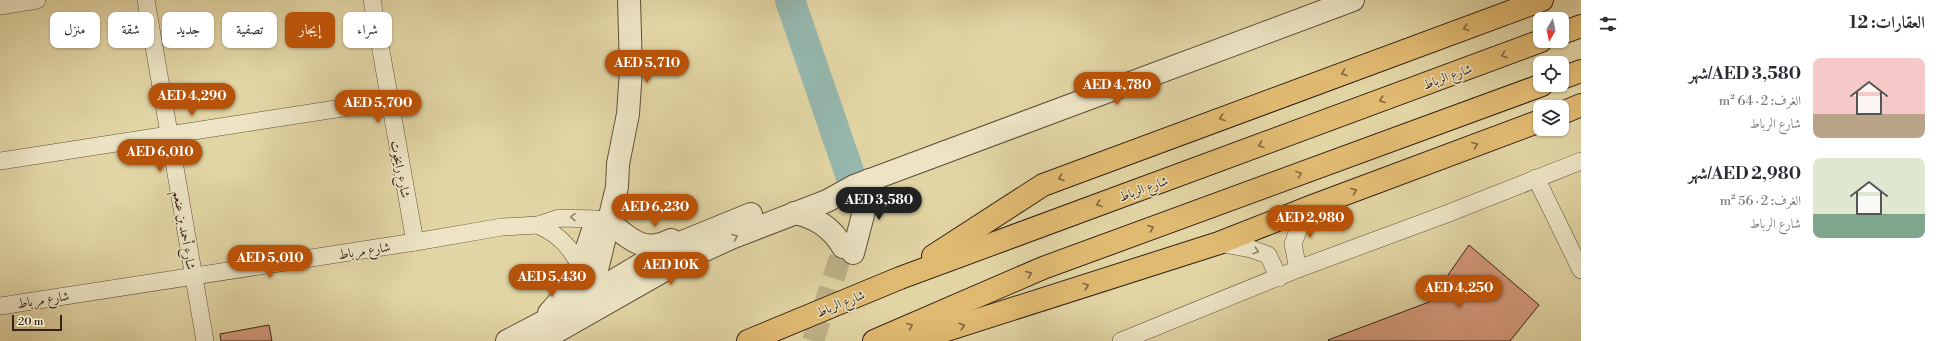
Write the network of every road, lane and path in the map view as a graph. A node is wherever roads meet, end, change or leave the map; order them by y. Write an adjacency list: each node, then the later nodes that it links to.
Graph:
1 (37, 0): 7 (street)
2 (146, 0): 18 (street, شارع أحمد بن عنعم)
3 (372, 0): 14 (street, شارع رايخوت)
4 (629, 0): 25 (street)
5 (1353, 0): 22 (street)
6 (1542, 0): 34 (highway, one-way to 34)
7 (0, 6)
8 (1581, 26): 9 (highway)
9 (1569, 30)
10 (1533, 44): 34 (highway, شارع الرباط, one-way to 34)
11 (1581, 71): 12 (highway)
12 (1569, 75)
13 (1533, 88): 44 (highway, one-way to 13)
14 (388, 101): 18 (street); 28 (street, شارع رايخوت)
15 (1581, 105): 16 (highway)
16 (1569, 109)
17 (1533, 124): 23 (highway, one-way to 17)
18 (168, 135): 20 (street); 33 (street, شارع أحمد بن عنعم)
19 (1581, 160): 21 (street)
20 (0, 161)
21 (1536, 178): 31 (street); 32 (street)
22 (861, 184): 24 (street); 24 (street); 27 (street)
23 (1310, 207): 29 (highway); 31 (street)
24 (794, 213): 37 (street, one-way to 24)
25 (603, 220): 26 (street, شارع مرباط, one-way to 26); 27 (street); 30 (street); 36 (street)
26 (538, 224): 28 (street, شارع مرباط); 30 (street)
27 (692, 238): 36 (street)
28 (415, 242): 33 (street, شارع مرباط)
29 (1220, 243): 35 (street, one-way to 35); 45 (highway, one-way to 29)
30 (581, 268): 36 (street); 40 (street)
31 (1298, 269): 35 (street)
32 (1581, 270)
33 (193, 276): 38 (street, شارع مرباط); 41 (street, شارع أحمد بن عنعم)
34 (900, 278): 43 (highway, شارع الرباط)
35 (1279, 278): 46 (street)
36 (591, 294): 37 (street); 39 (street); 40 (street)
37 (612, 300): 39 (street)
38 (0, 306)
39 (576, 320): 40 (street)
40 (535, 335): 42 (street)
41 (205, 341)
42 (507, 341)
43 (748, 341)
44 (874, 341)
45 (912, 341)
46 (1121, 341)

